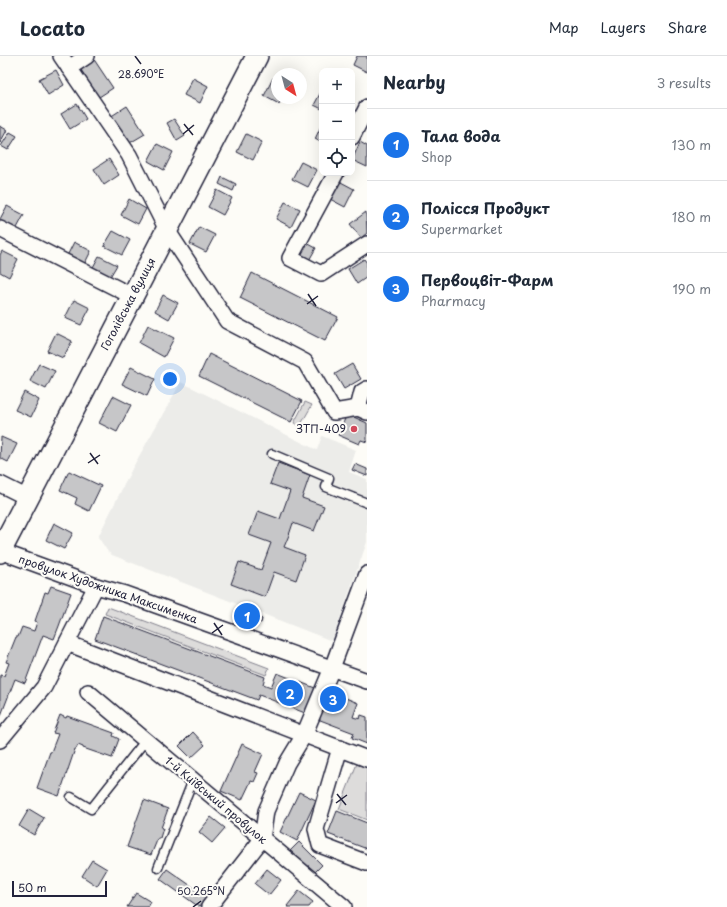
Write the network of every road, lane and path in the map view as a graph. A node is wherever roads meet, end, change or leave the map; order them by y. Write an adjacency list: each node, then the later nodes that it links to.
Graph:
1 (87, 56): 3 (street)
2 (257, 56): 8 (street, Гоголівська вулиця)
3 (65, 62): 8 (street)
4 (367, 107): 5 (street)
5 (355, 130)
6 (334, 176): 9 (street)
7 (0, 229): 10 (street)
8 (166, 230): 10 (street, Гоголівська вулиця); 12 (street)
9 (367, 244)
10 (132, 296): 15 (street, Гоголівська вулиця)
11 (367, 389): 12 (street)
12 (363, 410)
13 (272, 454): 16 (lane)
14 (0, 484): 15 (street)
15 (28, 498): 17 (street, Гоголівська вулиця)
16 (367, 503)
17 (0, 552): 19 (street, провулок Художника Максименка)
18 (367, 574): 21 (street)
19 (96, 586): 20 (street); 21 (street, провулок Художника Максименка)
20 (67, 642): 24 (street); 25 (street)
21 (332, 668): 22 (street, провулок Художника Максименка); 24 (street)
22 (367, 681)
23 (88, 692): 26 (street, 1-й Київський провулок)
24 (304, 735): 27 (street); 31 (street)
25 (0, 740)
26 (145, 741): 29 (street, 1-й Київський провулок); 30 (lane)
27 (340, 748): 28 (street); 32 (street)
28 (367, 759)
29 (193, 780): 31 (street, 1-й Київський провулок); 33 (lane)
30 (71, 797)
31 (262, 839): 34 (street); 35 (street, 1-й Київський провулок)
32 (367, 863)
33 (158, 868)
34 (209, 907)
35 (344, 907)

